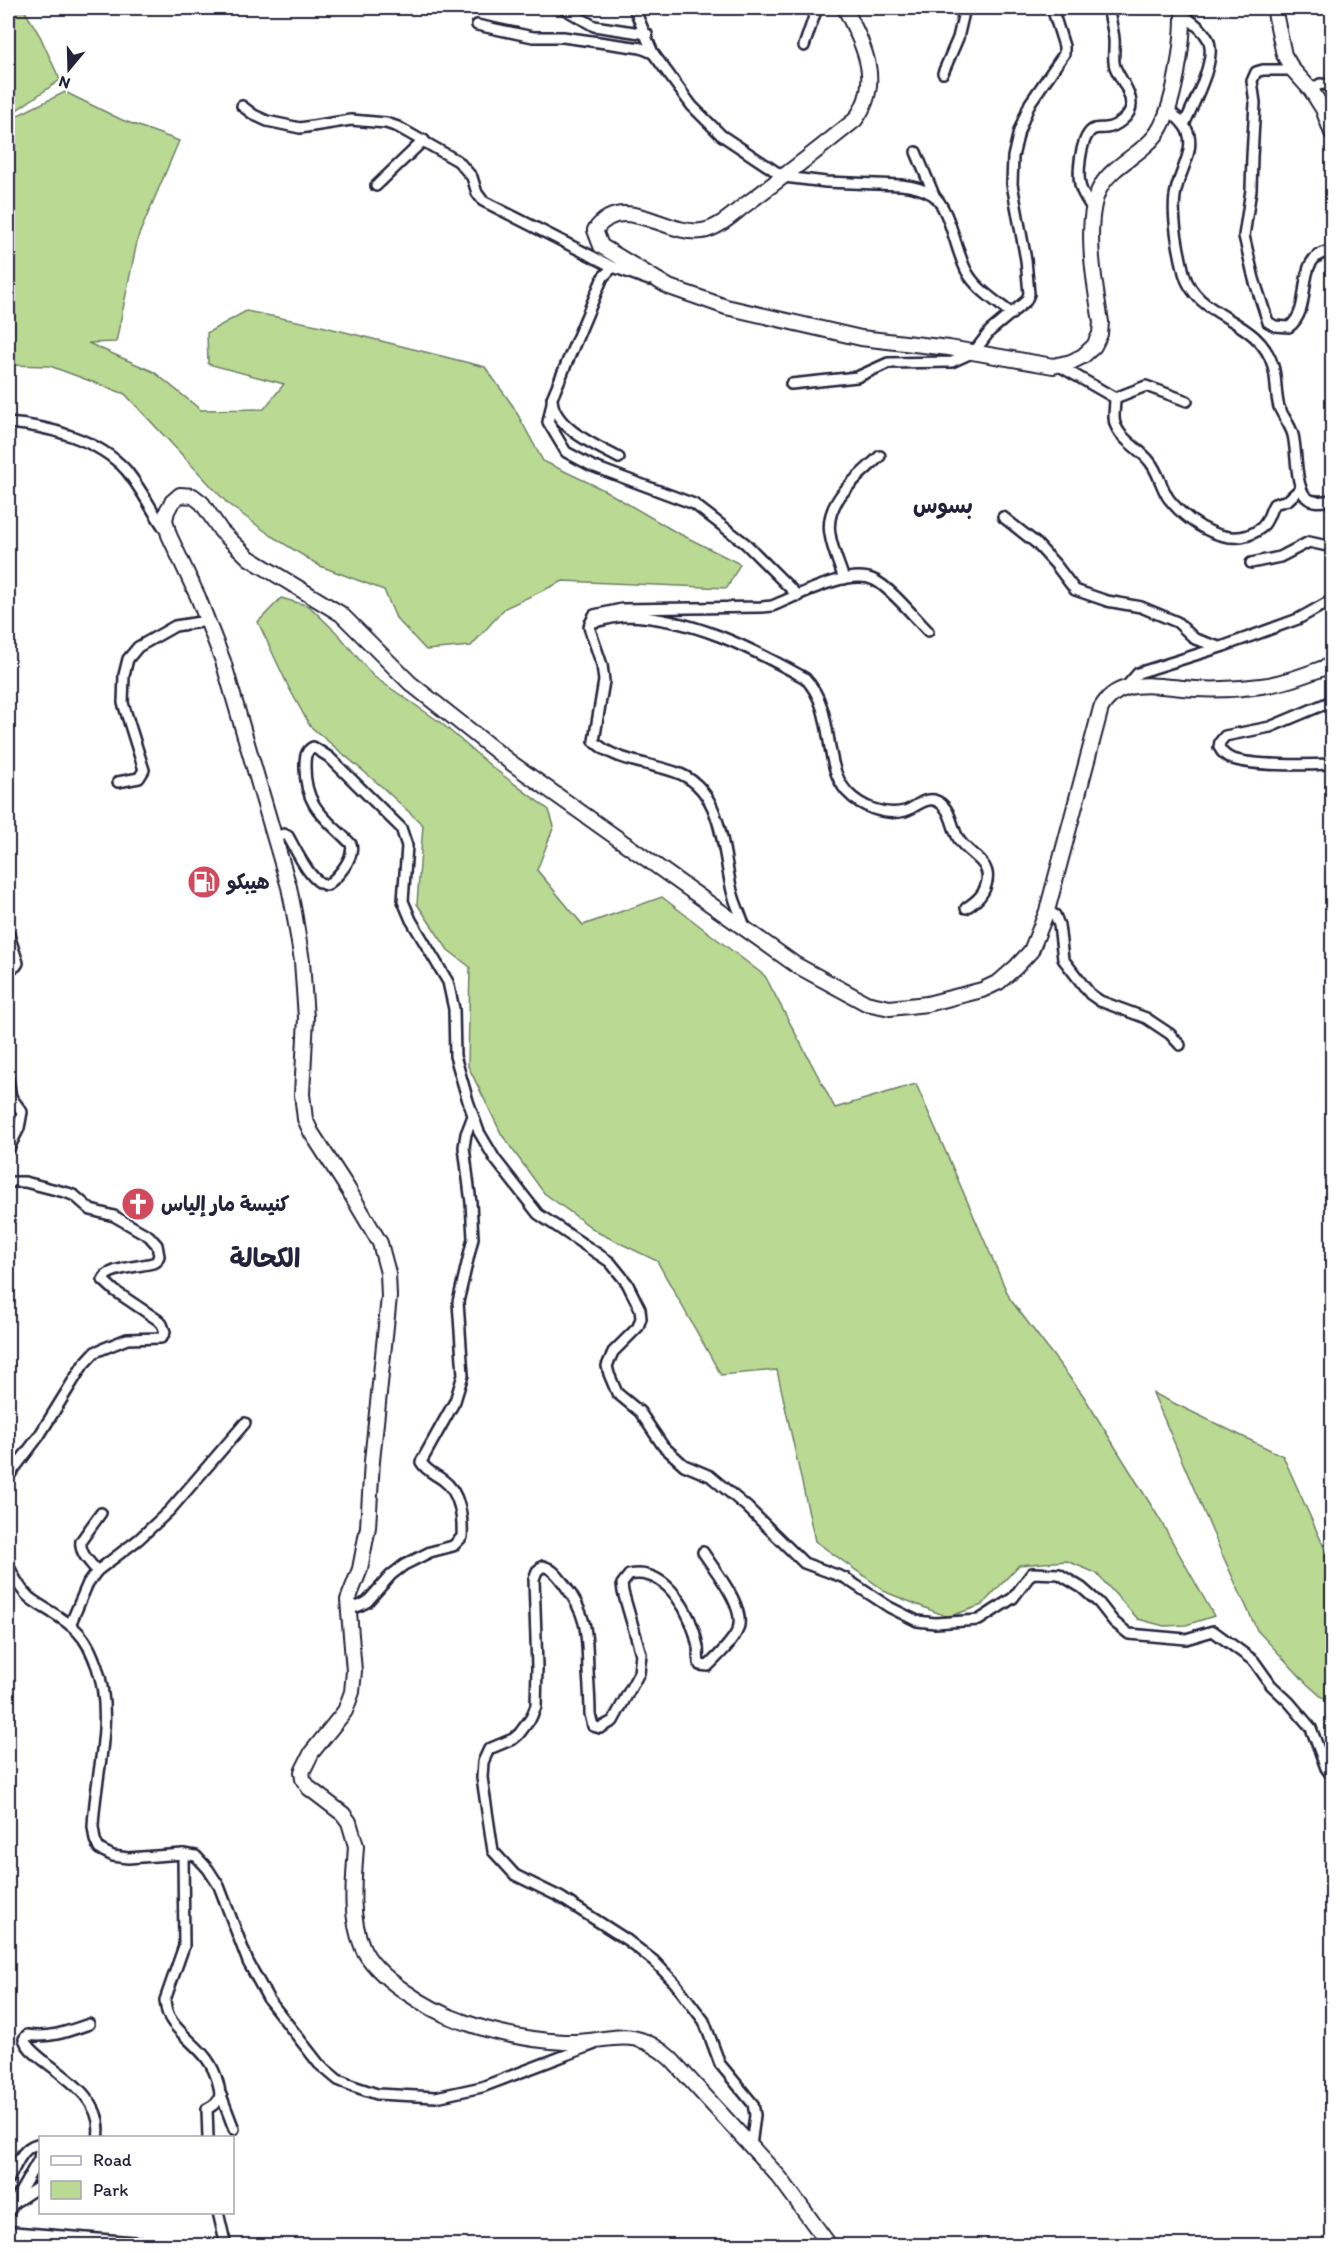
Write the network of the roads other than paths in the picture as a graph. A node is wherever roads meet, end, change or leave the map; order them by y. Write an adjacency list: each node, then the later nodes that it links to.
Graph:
1 (563, 8): 11 (street)
2 (634, 8): 11 (street)
3 (817, 8): 12 (street)
4 (845, 8): 24 (main road)
5 (965, 8): 15 (street)
6 (1052, 8): 31 (street)
7 (1108, 8): 27 (street)
8 (1274, 8): 14 (main road)
9 (1183, 12): 19 (main road); 20 (street)
10 (477, 25): 13 (street)
11 (647, 34): 13 (street)
12 (804, 46)
13 (653, 53): 24 (street)
14 (1293, 70): 17 (main road); 28 (street)
15 (943, 73)
16 (1332, 85): 17 (street)
17 (1311, 90): 21 (main road)
18 (242, 106): 22 (street)
19 (1168, 110): 20 (street); 27 (main road)
20 (1184, 126): 41 (street)
21 (1332, 133)
22 (424, 141): 25 (street); 29 (street)
23 (916, 152): 26 (street)
24 (784, 177): 26 (street); 30 (main road)
25 (376, 186)
26 (933, 195): 31 (street)
27 (1094, 211): 33 (main road)
28 (1332, 251)
29 (613, 267): 30 (street); 37 (street)
30 (669, 287): 32 (main road)
31 (1012, 314): 32 (street)
32 (974, 352): 33 (main road); 34 (street)
33 (1053, 366): 35 (street)
34 (791, 384)
35 (1115, 399): 36 (street); 41 (street)
36 (1187, 401)
37 (552, 403): 40 (street); 48 (street)
38 (8, 423): 44 (street)
39 (880, 456): 47 (street)
40 (619, 458)
41 (1301, 488): 42 (street)
42 (1332, 500)
43 (1003, 517): 53 (street)
44 (169, 535): 50 (main road); 62 (main road)
45 (1332, 547): 46 (street)
46 (1251, 563)
47 (844, 579): 48 (street); 52 (street)
48 (798, 596): 51 (street)
49 (1332, 600): 53 (street)
50 (207, 621): 58 (street); 59 (main road)
51 (590, 623): 60 (street); 62 (street)
52 (928, 631)
53 (1219, 647): 55 (street)
54 (1332, 665): 55 (main road)
55 (1125, 688): 61 (main road)
56 (1332, 701): 57 (street)
57 (1332, 764)
58 (118, 782)
59 (279, 853): 67 (street); 76 (main road)
60 (966, 908)
61 (1047, 911): 62 (main road); 65 (street)
62 (746, 930)
63 (8, 932): 64 (street)
64 (8, 970)
65 (1180, 1045)
66 (8, 1079): 68 (street)
67 (473, 1116): 76 (street); 78 (street)
68 (8, 1150)
69 (8, 1182): 71 (street)
70 (244, 1423): 75 (street)
71 (8, 1478)
72 (101, 1513): 75 (street)
73 (703, 1552): 86 (street)
74 (8, 1565): 77 (street)
75 (98, 1571): 77 (street)
76 (348, 1608): 81 (main road)
77 (70, 1625): 79 (street)
78 (1332, 1776)
79 (183, 1854): 81 (street); 82 (street)
80 (89, 2024): 84 (street)
81 (608, 2039): 86 (main road)
82 (221, 2095): 83 (street); 85 (street)
83 (234, 2129)
84 (98, 2136)
85 (208, 2136)
86 (751, 2146): 99 (main road)
87 (39, 2148): 89 (street)
88 (39, 2159): 91 (street)
89 (8, 2180)
90 (39, 2187): 91 (street)
91 (15, 2202): 92 (street)
92 (8, 2213)
93 (218, 2214): 98 (street)
94 (8, 2235): 97 (highway)
95 (8, 2245): 96 (highway)
96 (46, 2246)
97 (140, 2246)
98 (226, 2246)
99 (830, 2246)

